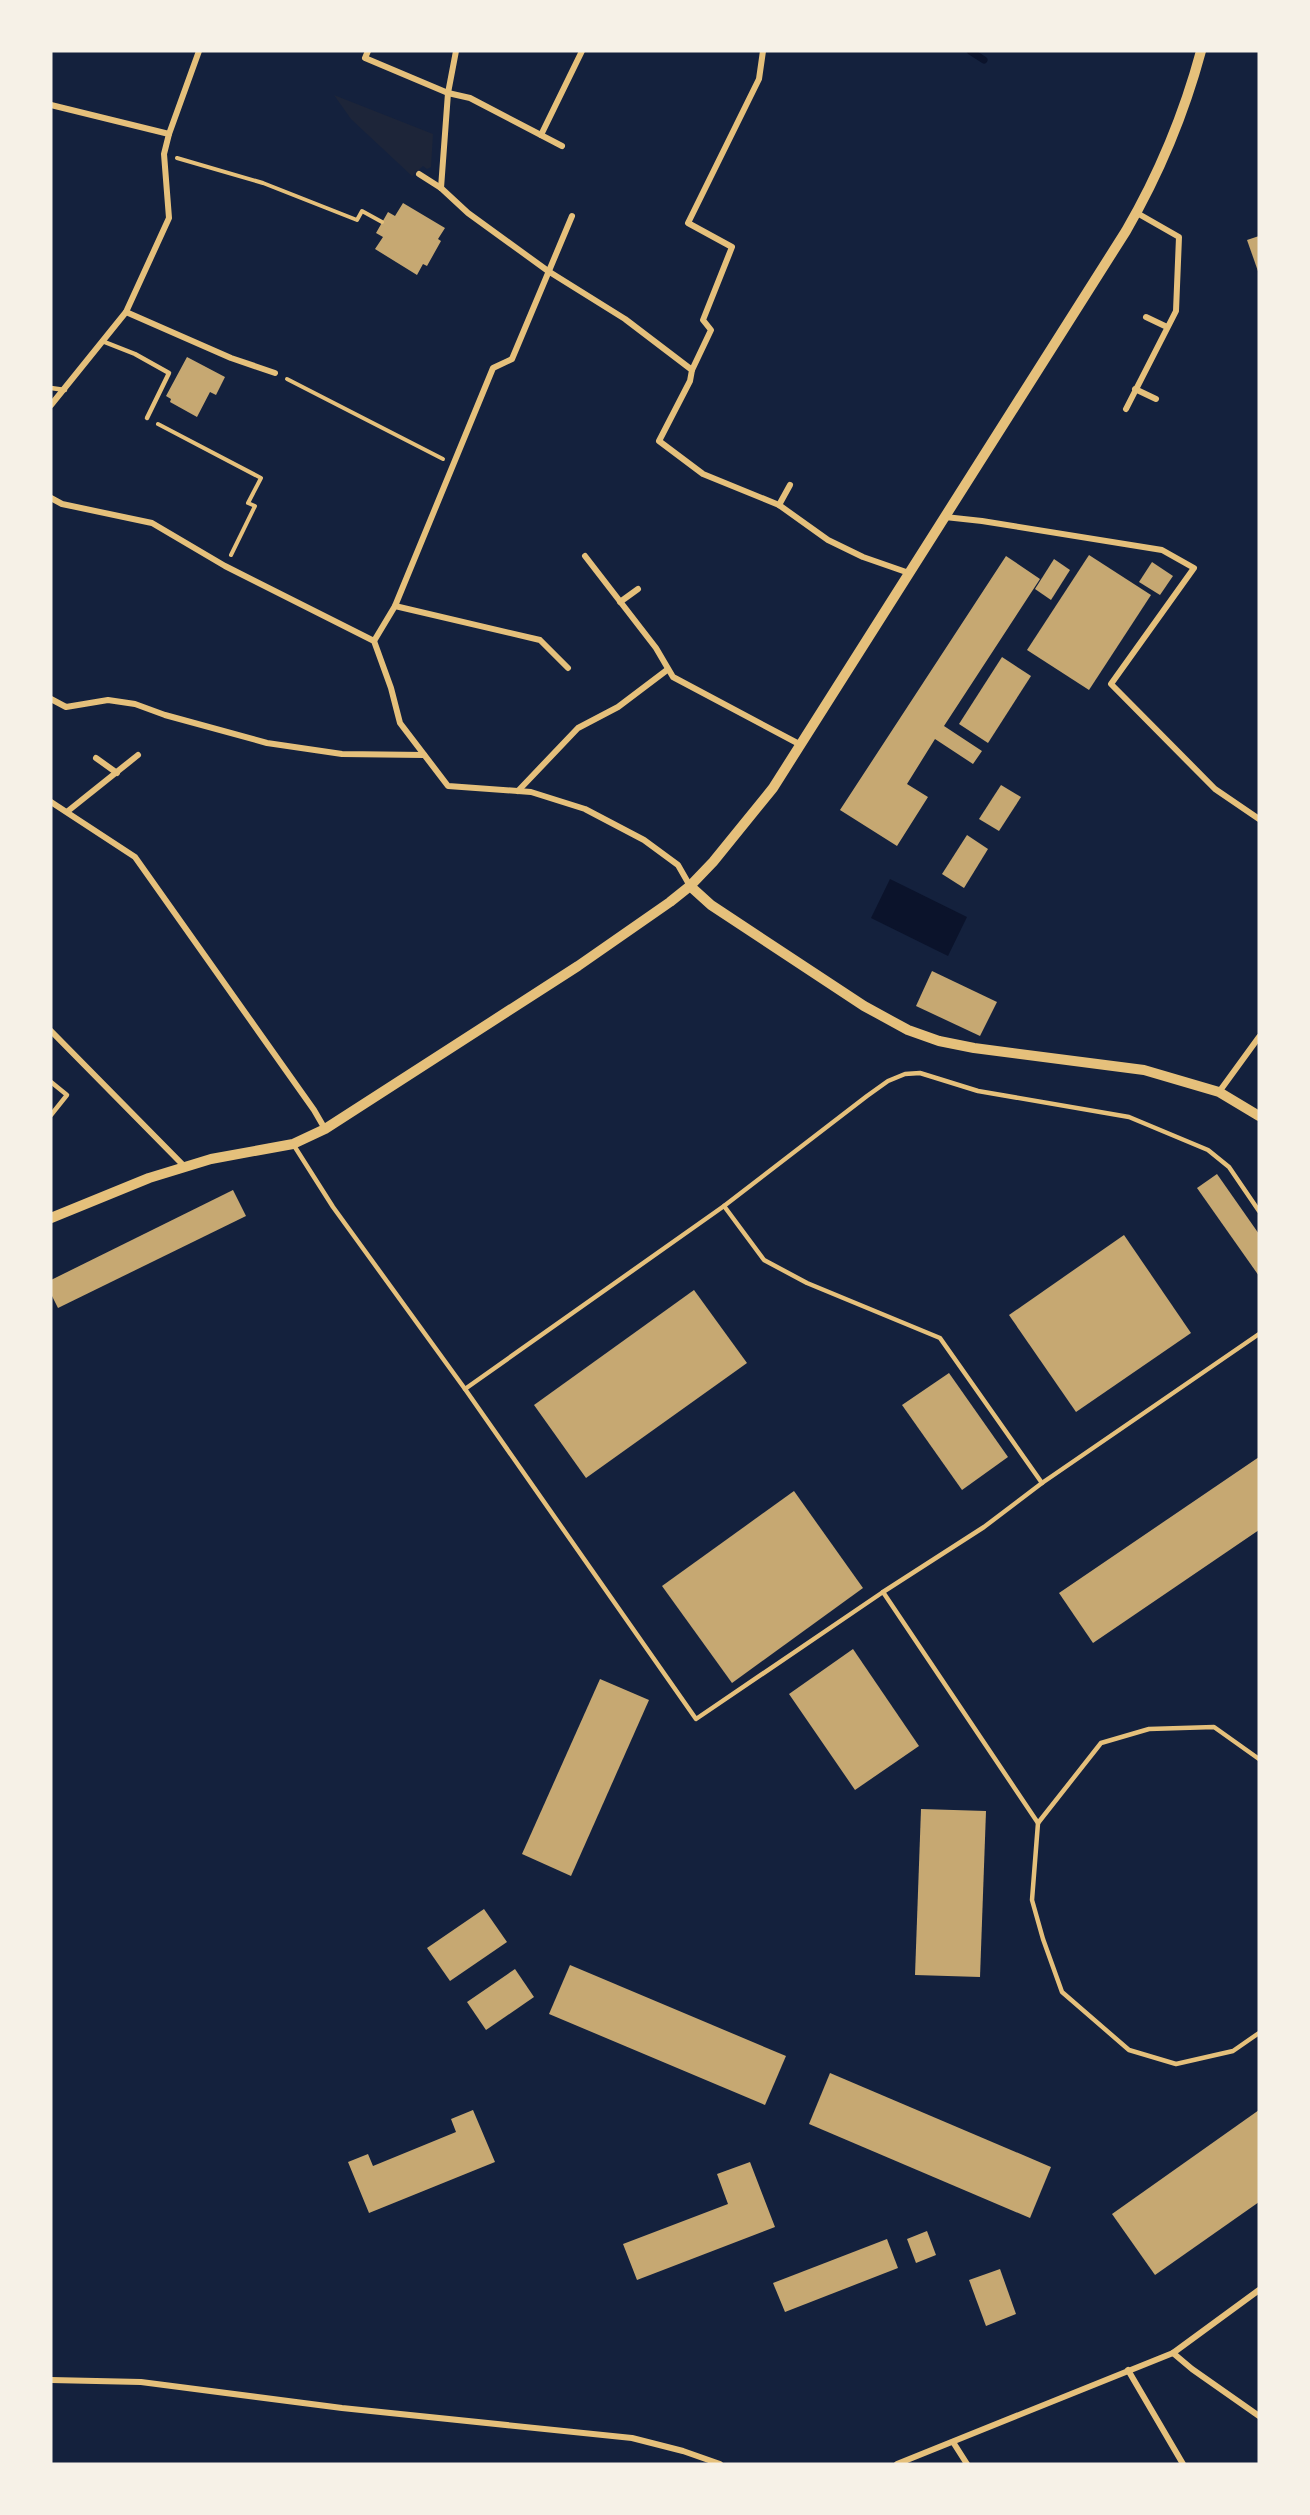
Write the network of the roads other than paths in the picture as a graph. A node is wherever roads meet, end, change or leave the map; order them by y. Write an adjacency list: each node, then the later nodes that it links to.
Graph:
1 (199, 51): 9 (street)
2 (368, 51): 7 (street)
3 (456, 51): 7 (street)
4 (582, 51): 10 (street)
5 (763, 51): 21 (street)
6 (1201, 51): 14 (street)
7 (448, 93): 10 (street); 13 (street)
8 (51, 105): 9 (street)
9 (169, 134): 17 (street)
10 (541, 135): 11 (street)
11 (562, 146)
12 (419, 174): 13 (street)
13 (441, 188): 16 (street)
14 (1137, 213): 19 (street); 33 (street)
15 (572, 216): 16 (street)
16 (548, 271): 21 (street); 38 (street)
17 (126, 312): 20 (street); 22 (street)
18 (1146, 317): 19 (street)
19 (1167, 327): 24 (street)
20 (102, 341): 25 (street); 29 (lane)
21 (692, 370): 32 (street)
22 (276, 373)
23 (51, 388): 25 (lane)
24 (1135, 389): 26 (street); 28 (street)
25 (65, 390): 27 (street)
26 (1156, 399)
27 (51, 405)
28 (1125, 408)
29 (147, 418)
30 (790, 485): 32 (street)
31 (51, 498): 39 (street)
32 (780, 505): 35 (street)
33 (945, 517): 35 (street); 51 (street)
34 (585, 556): 37 (street)
35 (909, 573): 43 (street)
36 (638, 589): 37 (street)
37 (620, 602): 41 (street)
38 (394, 606): 39 (street); 40 (street)
39 (374, 641): 45 (street)
40 (568, 668)
41 (667, 670): 43 (street); 48 (street)
42 (51, 699): 45 (street)
43 (801, 745): 52 (street)
44 (138, 755): 47 (street)
45 (424, 755): 48 (street)
46 (96, 758): 47 (street)
47 (117, 773): 50 (street)
48 (518, 791): 52 (street)
49 (51, 802): 50 (street)
50 (68, 811): 59 (street)
51 (1259, 819)
52 (690, 886): 56 (street); 59 (street)
53 (51, 1031): 61 (street)
54 (1259, 1037): 56 (street)
55 (51, 1082): 57 (lane)
56 (1219, 1092): 58 (street)
57 (51, 1114)
58 (1259, 1116)
59 (325, 1130): 60 (street)
60 (293, 1144): 61 (street); 66 (lane)
61 (186, 1167): 64 (street)
62 (724, 1206): 63 (lane); 66 (lane); 67 (lane)
63 (1259, 1211)
64 (51, 1218)
65 (1259, 1334): 67 (lane)
66 (465, 1389): 68 (lane)
67 (1042, 1483): 68 (lane)
68 (883, 1592): 70 (lane)
69 (1259, 1759): 70 (lane)
70 (1038, 1823): 71 (lane)
71 (1259, 2033)
72 (1259, 2290): 73 (street)
73 (1173, 2353): 74 (street); 76 (street)
74 (1128, 2370): 77 (street); 81 (street)
75 (51, 2380): 78 (street)
76 (1259, 2416)
77 (953, 2442): 79 (street); 80 (street)
78 (720, 2464)
79 (897, 2464)
80 (967, 2464)
81 (1183, 2464)

